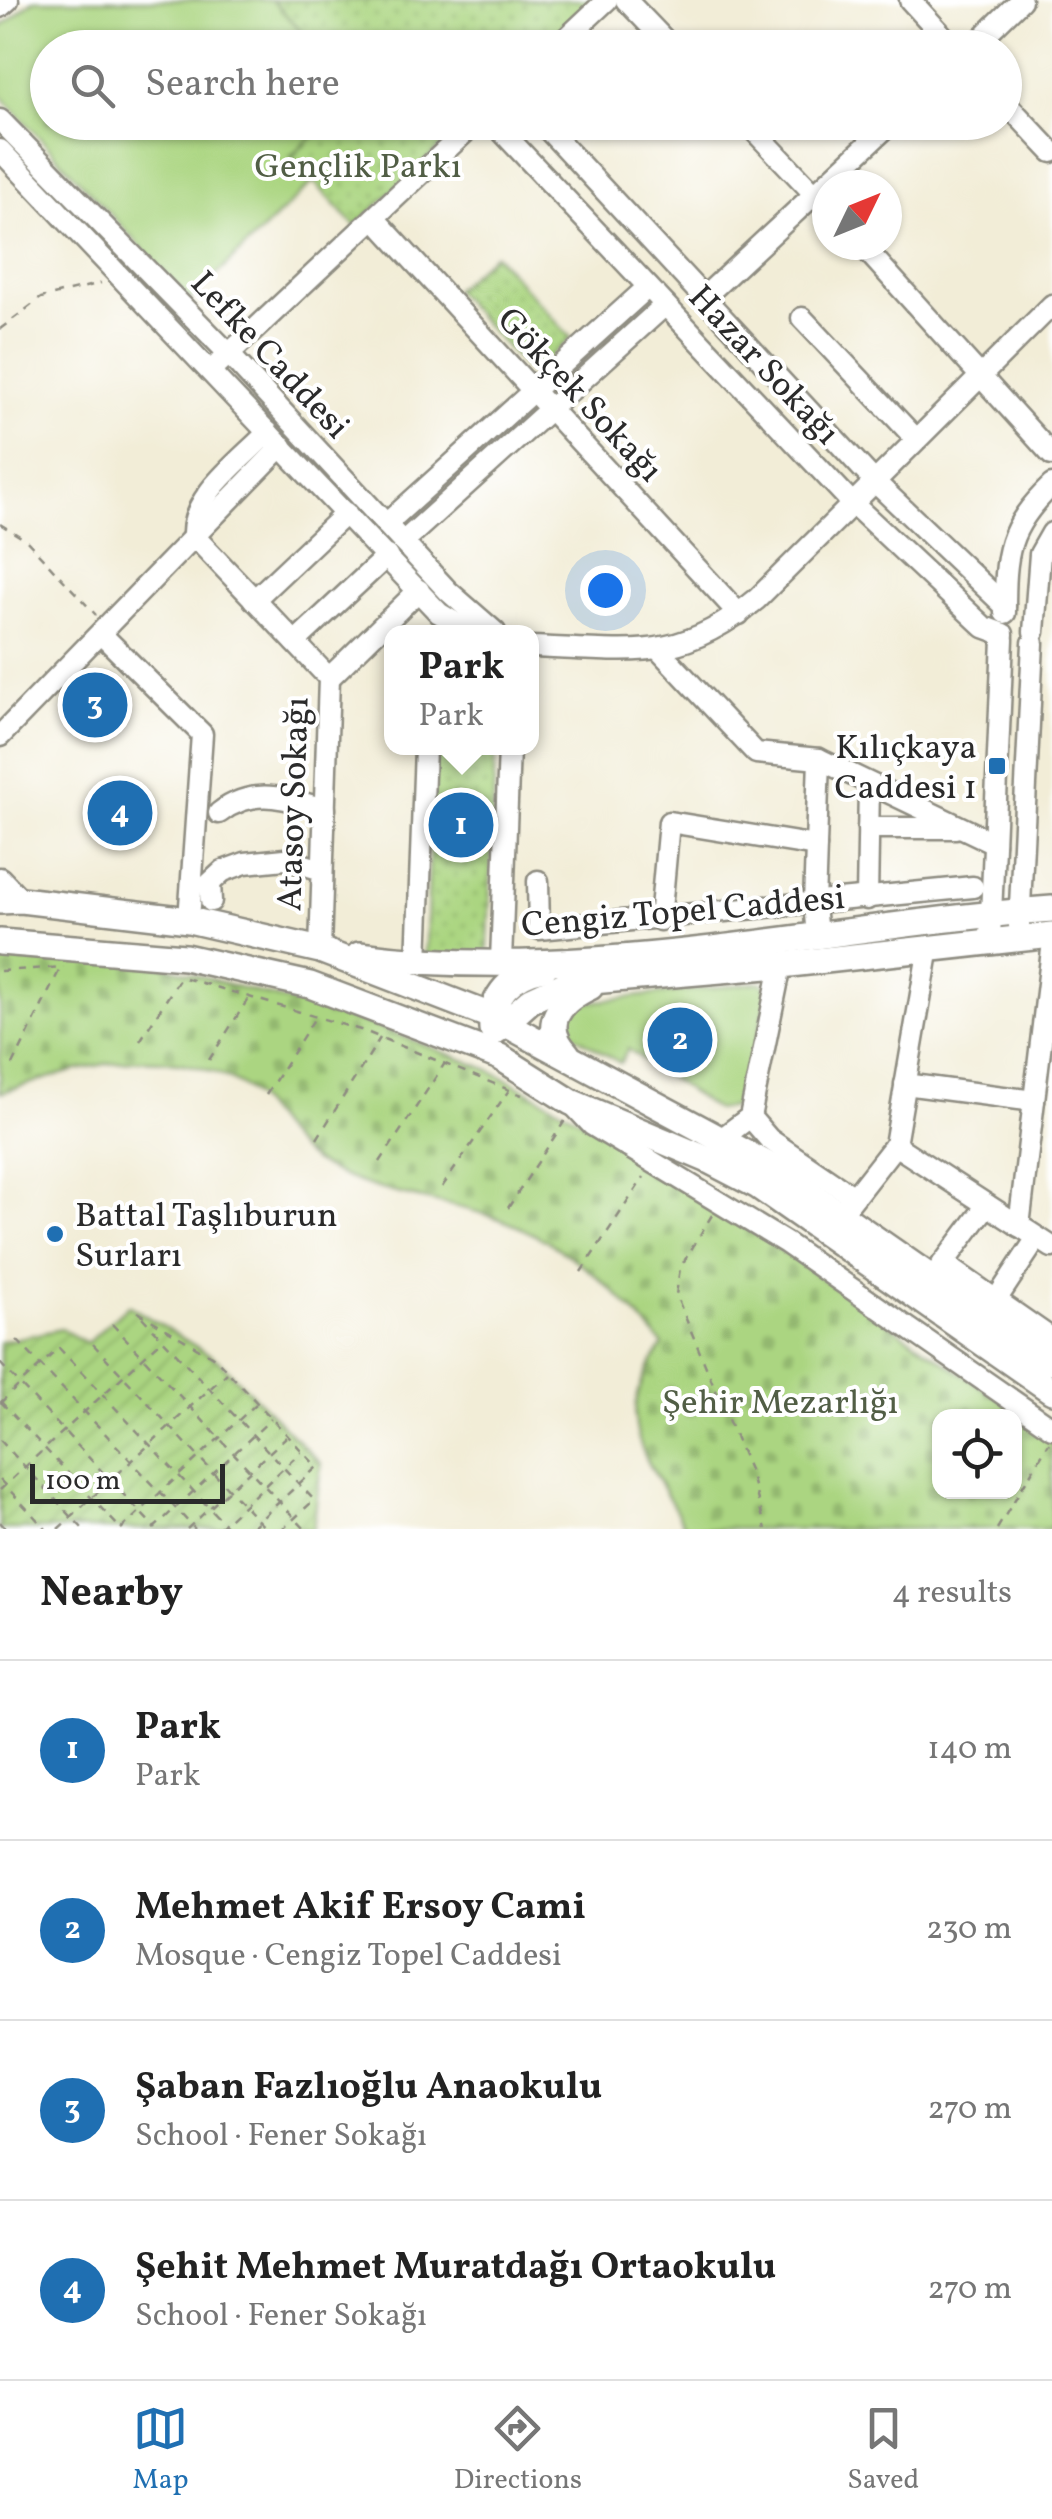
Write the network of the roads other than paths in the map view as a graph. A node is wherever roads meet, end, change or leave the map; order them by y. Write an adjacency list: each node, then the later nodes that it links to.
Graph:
1 (8, 0): 6 (street)
2 (607, 0): 7 (street)
3 (626, 0): 8 (street)
4 (910, 0): 9 (street)
5 (1021, 0): 10 (street)
6 (0, 8)
7 (575, 30)
8 (655, 30)
9 (938, 30)
10 (990, 30)
11 (1022, 116): 13 (street)
12 (0, 120): 30 (street, Lefke Caddesi)
13 (1047, 137)
14 (457, 140): 23 (street)
15 (510, 140): 25 (street, Hazar Sokağı)
16 (557, 140): 26 (street, Hazar Sokağı)
17 (763, 140): 21 (street)
18 (876, 140): 20 (street)
19 (0, 150): 31 (street, Lefke Caddesi)
20 (848, 170)
21 (812, 191)
22 (812, 208): 26 (street)
23 (374, 218): 30 (street); 33 (street, Gökçek Sokağı)
24 (876, 260): 32 (street)
25 (648, 287): 27 (street, Hazar Sokağı); 33 (street)
26 (704, 298): 38 (street, Hazar Sokağı)
27 (665, 305): 34 (street); 40 (street, Hazar Sokağı)
28 (1052, 306): 32 (street)
29 (802, 318): 36 (street)
30 (228, 354): 31 (street); 42 (street, Lefke Caddesi)
31 (210, 371): 35 (street, Lefke Caddesi)
32 (979, 374): 36 (street); 37 (street)
33 (533, 391): 34 (street, Gökçek Sokağı); 42 (street)
34 (550, 409): 45 (street); 49 (street, Gökçek Sokağı)
35 (275, 439): 41 (street, Lefke Caddesi); 44 (street)
36 (916, 439): 38 (street)
37 (1052, 455)
38 (874, 481): 40 (street); 48 (street, Hazar Sokağı)
39 (1052, 485): 48 (street)
40 (852, 504): 49 (street); 53 (street, Hazar Sokağı)
41 (346, 512): 45 (street, Lefke Caddesi); 47 (street)
42 (386, 524): 45 (street, Lefke Caddesi)
43 (1052, 534): 54 (street)
44 (193, 535): 47 (street, Atasoy Sokağı); 52 (street)
45 (395, 549): 46 (street, Lefke Caddesi); 51 (street, Lefke Caddesi); 55 (street)
46 (419, 590): 50 (street, Lefke Caddesi); 58 (street)
47 (254, 600): 55 (street, Atasoy Sokağı)
48 (1004, 606): 53 (street)
49 (740, 614): 57 (street)
50 (435, 622)
51 (487, 625)
52 (105, 631): 61 (street); 81 (street)
53 (1004, 634): 54 (street); 70 (street)
54 (1033, 638): 59 (street)
55 (295, 642): 58 (street, Atasoy Sokağı)
56 (539, 646): 57 (street)
57 (660, 651): 64 (street)
58 (329, 678): 66 (street, Atasoy Sokağı)
59 (1032, 685): 60 (street); 83 (street)
60 (1052, 700)
61 (0, 736)
62 (425, 755): 92 (street)
63 (508, 755): 91 (street)
64 (819, 760): 65 (street); 71 (street)
65 (870, 786): 68 (street); 69 (street)
66 (325, 809): 67 (street); 72 (street, Atasoy Sokağı)
67 (220, 812)
68 (868, 828): 69 (street); 76 (street)
69 (962, 828): 70 (street)
70 (994, 843): 84 (street)
71 (816, 846): 79 (street); 82 (street)
72 (322, 870): 78 (street); 89 (street, Atasoy Sokağı)
73 (0, 878): 77 (street)
74 (538, 881): 82 (street)
75 (974, 888): 76 (street)
76 (867, 900): 79 (street)
77 (11, 901): 81 (main road)
78 (210, 901)
79 (814, 904): 82 (street); 86 (street)
80 (1052, 909): 83 (main road, Cengiz Topel Caddesi)
81 (190, 920): 89 (main road)
82 (660, 920)
83 (1020, 923): 84 (main road, Cengiz Topel Caddesi); 85 (main road, Cengiz Topel Caddesi)
84 (991, 926): 86 (main road, Cengiz Topel Caddesi); 88 (main road, Cengiz Topel Caddesi)
85 (1052, 934)
86 (817, 936): 93 (main road, Cengiz Topel Caddesi)
87 (0, 942): 96 (main road)
88 (929, 947): 94 (main road, Cengiz Topel Caddesi); 98 (street)
89 (320, 950): 92 (main road, Cengiz Topel Caddesi); 96 (main road)
90 (1052, 950): 99 (street)
91 (501, 961): 92 (main road, Cengiz Topel Caddesi); 93 (main road, Cengiz Topel Caddesi)
92 (417, 962)
93 (576, 962): 96 (main road)
94 (781, 965): 95 (main road, Cengiz Topel Caddesi); 101 (street)
95 (606, 980): 96 (main road, Cengiz Topel Caddesi); 97 (main road)
96 (498, 1033): 97 (main road); 100 (main road)
97 (567, 1054): 102 (main road)
98 (906, 1084): 99 (street); 103 (street)
99 (1034, 1100): 106 (street)
100 (564, 1107): 111 (main road); 112 (street)
101 (750, 1117): 102 (street); 105 (street)
102 (721, 1139): 105 (main road)
103 (895, 1145): 104 (street); 105 (street)
104 (987, 1205): 106 (street); 107 (street)
105 (847, 1206): 107 (main road)
106 (1036, 1237): 108 (street)
107 (938, 1271): 108 (street); 110 (main road)
108 (996, 1300): 109 (street)
109 (1052, 1339)
110 (1052, 1362)
111 (1052, 1391)
112 (1051, 1435)

